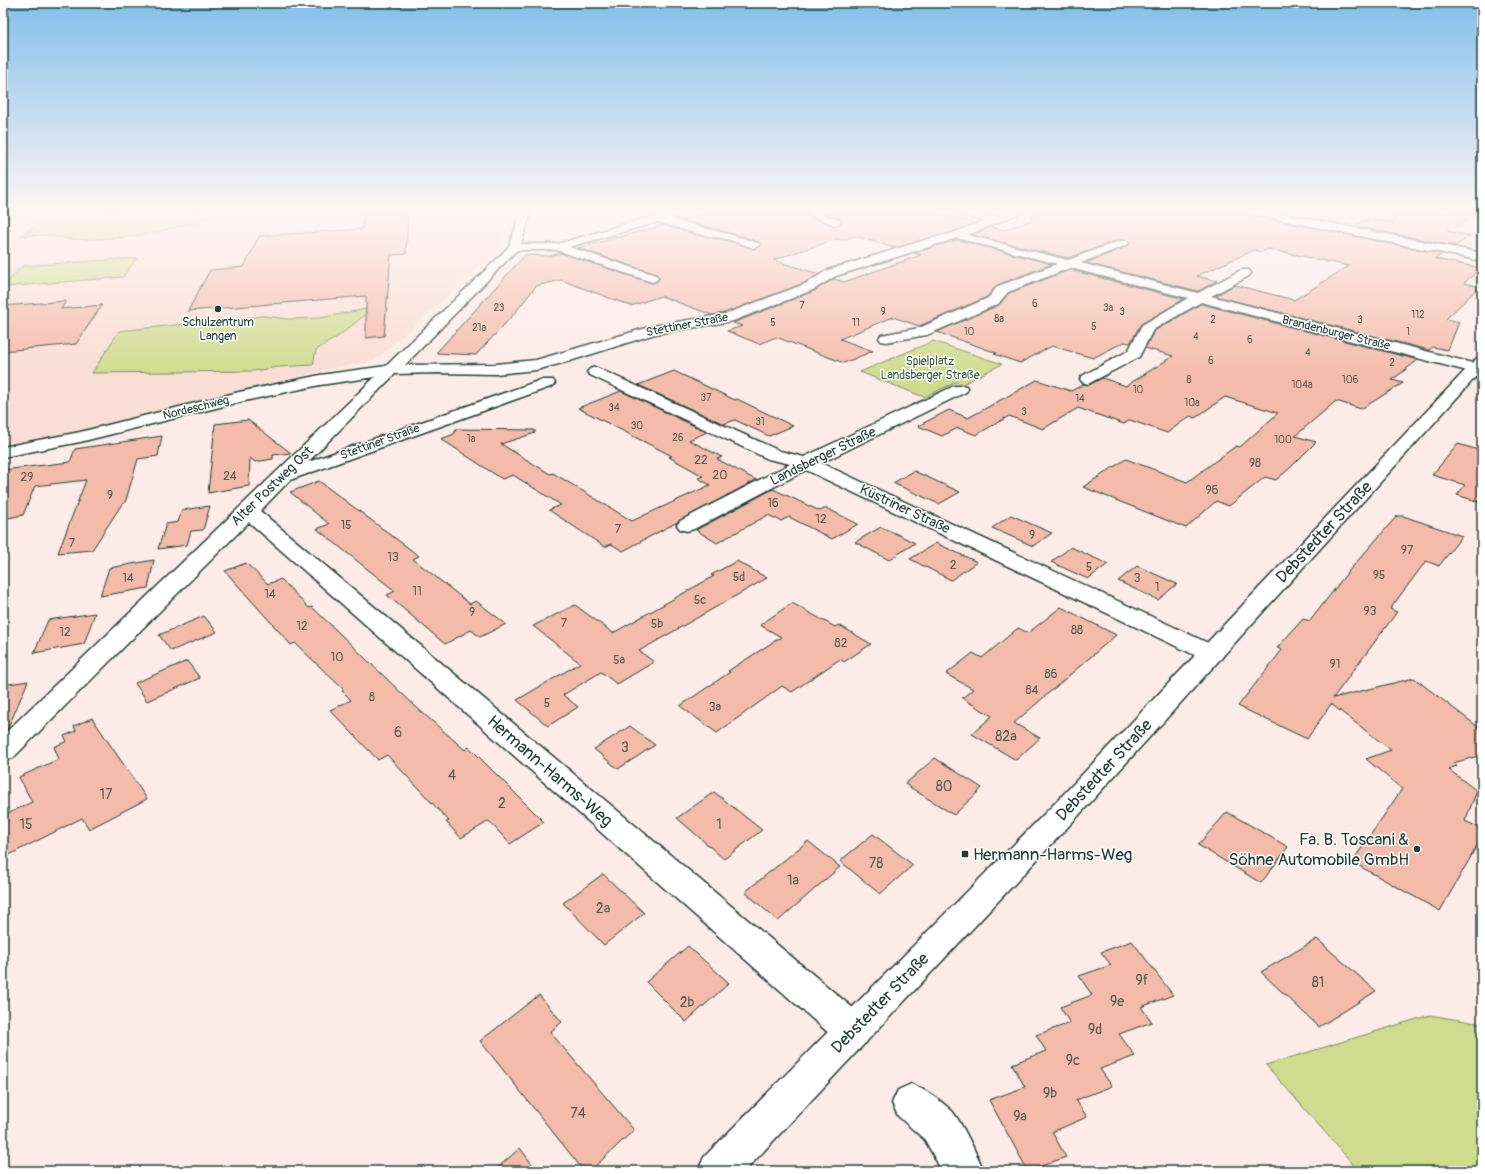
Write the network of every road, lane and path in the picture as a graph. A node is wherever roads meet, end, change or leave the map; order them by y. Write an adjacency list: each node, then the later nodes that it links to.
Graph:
1 (496, 267): 11 (street, Alter Postweg Ost)
2 (618, 267): 7 (street)
3 (854, 267): 11 (street, Stettiner Straße)
4 (1061, 267): 9 (street)
5 (1079, 267): 8 (street, Brandenburger Straße)
6 (1245, 273): 8 (street)
7 (652, 278)
8 (1198, 298): 10 (street, Brandenburger Straße); 13 (street)
9 (886, 338)
10 (1478, 365): 21 (street, Debstedter Straße)
11 (391, 370): 16 (street, Nordeschweg); 18 (street, Alter Postweg Ost)
12 (595, 372): 17 (street, Küstriner Straße)
13 (1088, 379)
14 (547, 383): 18 (street, Stettiner Straße)
15 (960, 389): 17 (street, Landsberger Straße)
16 (3, 452)
17 (806, 463): 20 (street, Landsberger Straße); 21 (street, Küstriner Straße)
18 (282, 478): 19 (street, Alter Postweg Ost)
19 (247, 510): 22 (street, Alter Postweg Ost); 23 (street, Hermann-Harms-Weg)
20 (688, 525)
21 (1212, 654): 23 (street, Debstedter Straße)
22 (3, 751)
23 (853, 1031): 25 (street, Debstedter Straße)
24 (911, 1103): 26 (street)
25 (718, 1171)
26 (964, 1171)

